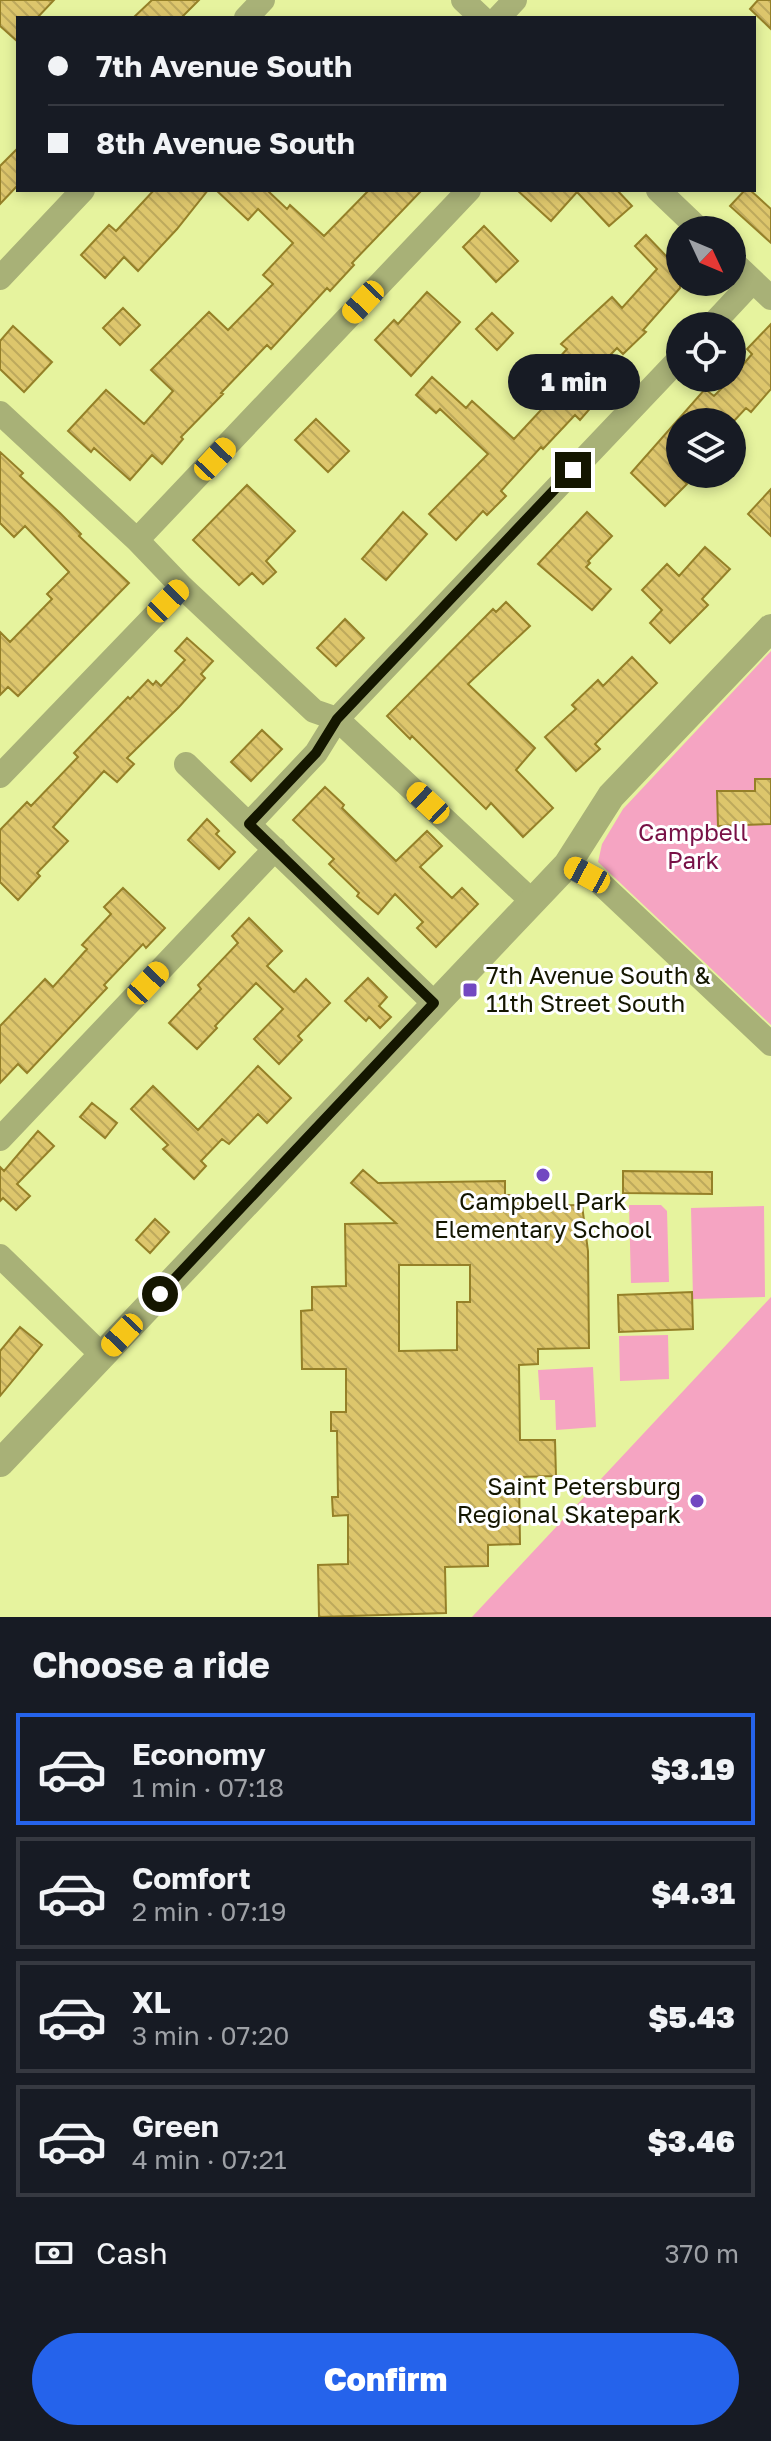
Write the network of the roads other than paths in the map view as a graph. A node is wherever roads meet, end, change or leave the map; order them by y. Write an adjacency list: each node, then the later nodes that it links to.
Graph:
1 (263, 0): 4 (street)
2 (463, 0): 5 (street)
3 (515, 0): 6 (street)
4 (248, 16)
5 (480, 16)
6 (500, 16)
7 (81, 192): 12 (street)
8 (467, 192): 18 (street)
9 (660, 192): 10 (street)
10 (685, 216)
11 (746, 274): 13 (street)
12 (0, 278)
13 (753, 281): 14 (street); 15 (street)
14 (771, 298)
15 (724, 312)
16 (666, 373): 21 (street)
17 (0, 413): 18 (street)
18 (137, 540): 19 (street)
19 (182, 587): 21 (street); 23 (street)
20 (771, 628): 26 (street)
21 (337, 719): 24 (street); 27 (street)
22 (186, 764): 24 (street)
23 (0, 776)
24 (249, 824): 25 (street)
25 (275, 849): 28 (street); 30 (street)
26 (567, 865): 27 (street); 29 (street)
27 (533, 902): 28 (street)
28 (434, 1003): 32 (street)
29 (771, 1044)
30 (0, 1139)
31 (0, 1256): 32 (street)
32 (102, 1355): 33 (street)
33 (0, 1463)

